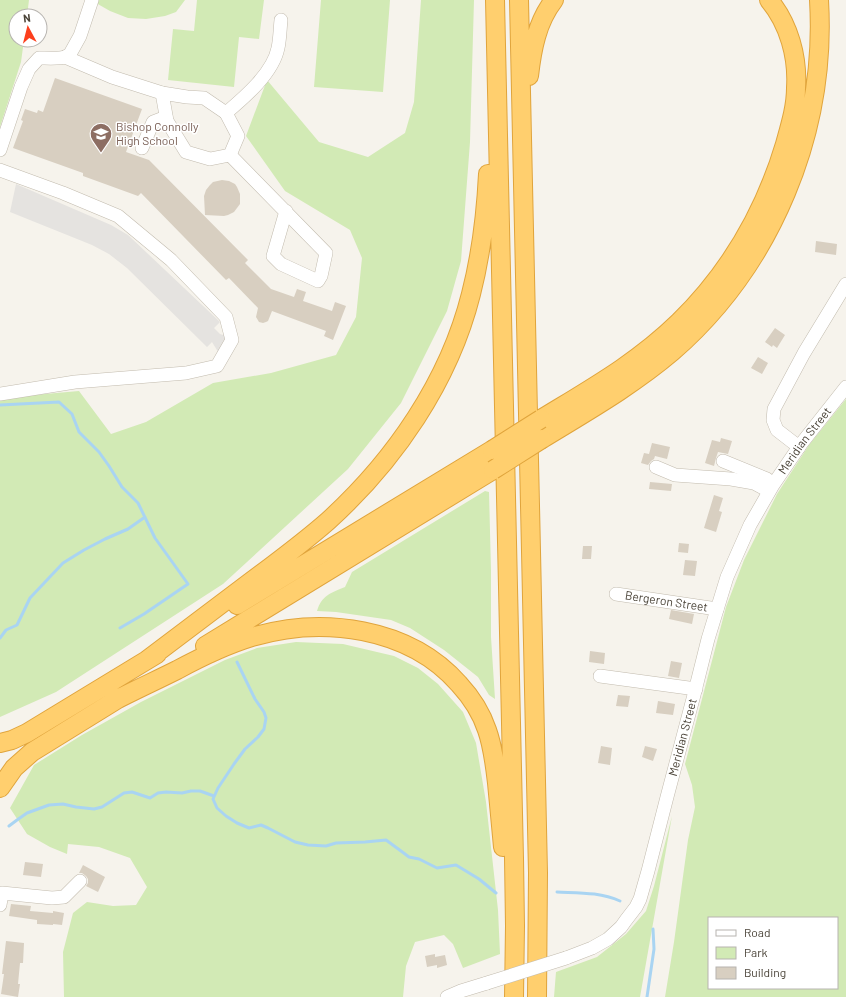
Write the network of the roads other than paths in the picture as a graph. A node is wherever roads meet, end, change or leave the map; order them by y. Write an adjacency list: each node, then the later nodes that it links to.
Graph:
1 (92, 0): 9 (street)
2 (495, 0): 8 (highway)
3 (519, 0): 17 (highway)
4 (554, 0): 17 (highway)
5 (769, 0): 28 (highway, bridge)
6 (819, 0): 31 (highway, bridge)
7 (281, 20): 11 (street)
8 (495, 23): 28 (highway); 36 (highway)
9 (65, 57): 10 (street); 14 (street)
10 (162, 93): 11 (street); 12 (street)
11 (226, 113): 15 (street)
12 (166, 117): 13 (street); 15 (street)
13 (142, 148)
14 (0, 150)
15 (230, 155): 18 (street)
16 (0, 170): 21 (street)
17 (522, 184): 39 (highway)
18 (286, 211): 18 (street)
19 (846, 284): 22 (street)
20 (846, 388): 22 (street, Meridian Street)
21 (0, 394)
22 (799, 447): 25 (street, Meridian Street)
23 (723, 461): 25 (street)
24 (656, 467): 25 (street)
25 (772, 486): 27 (street, Meridian Street)
26 (616, 594): 27 (street, Bergeron Street)
27 (717, 609): 30 (street, Meridian Street)
28 (147, 660): 32 (highway)
29 (600, 676): 30 (street)
30 (696, 689): 37 (street, Meridian Street, bridge)
31 (112, 702): 33 (highway); 36 (highway)
32 (0, 743)
33 (0, 788)
34 (80, 881): 35 (street)
35 (1, 900)
36 (515, 959): 38 (highway)
37 (447, 997)
38 (514, 997)
39 (537, 997)

